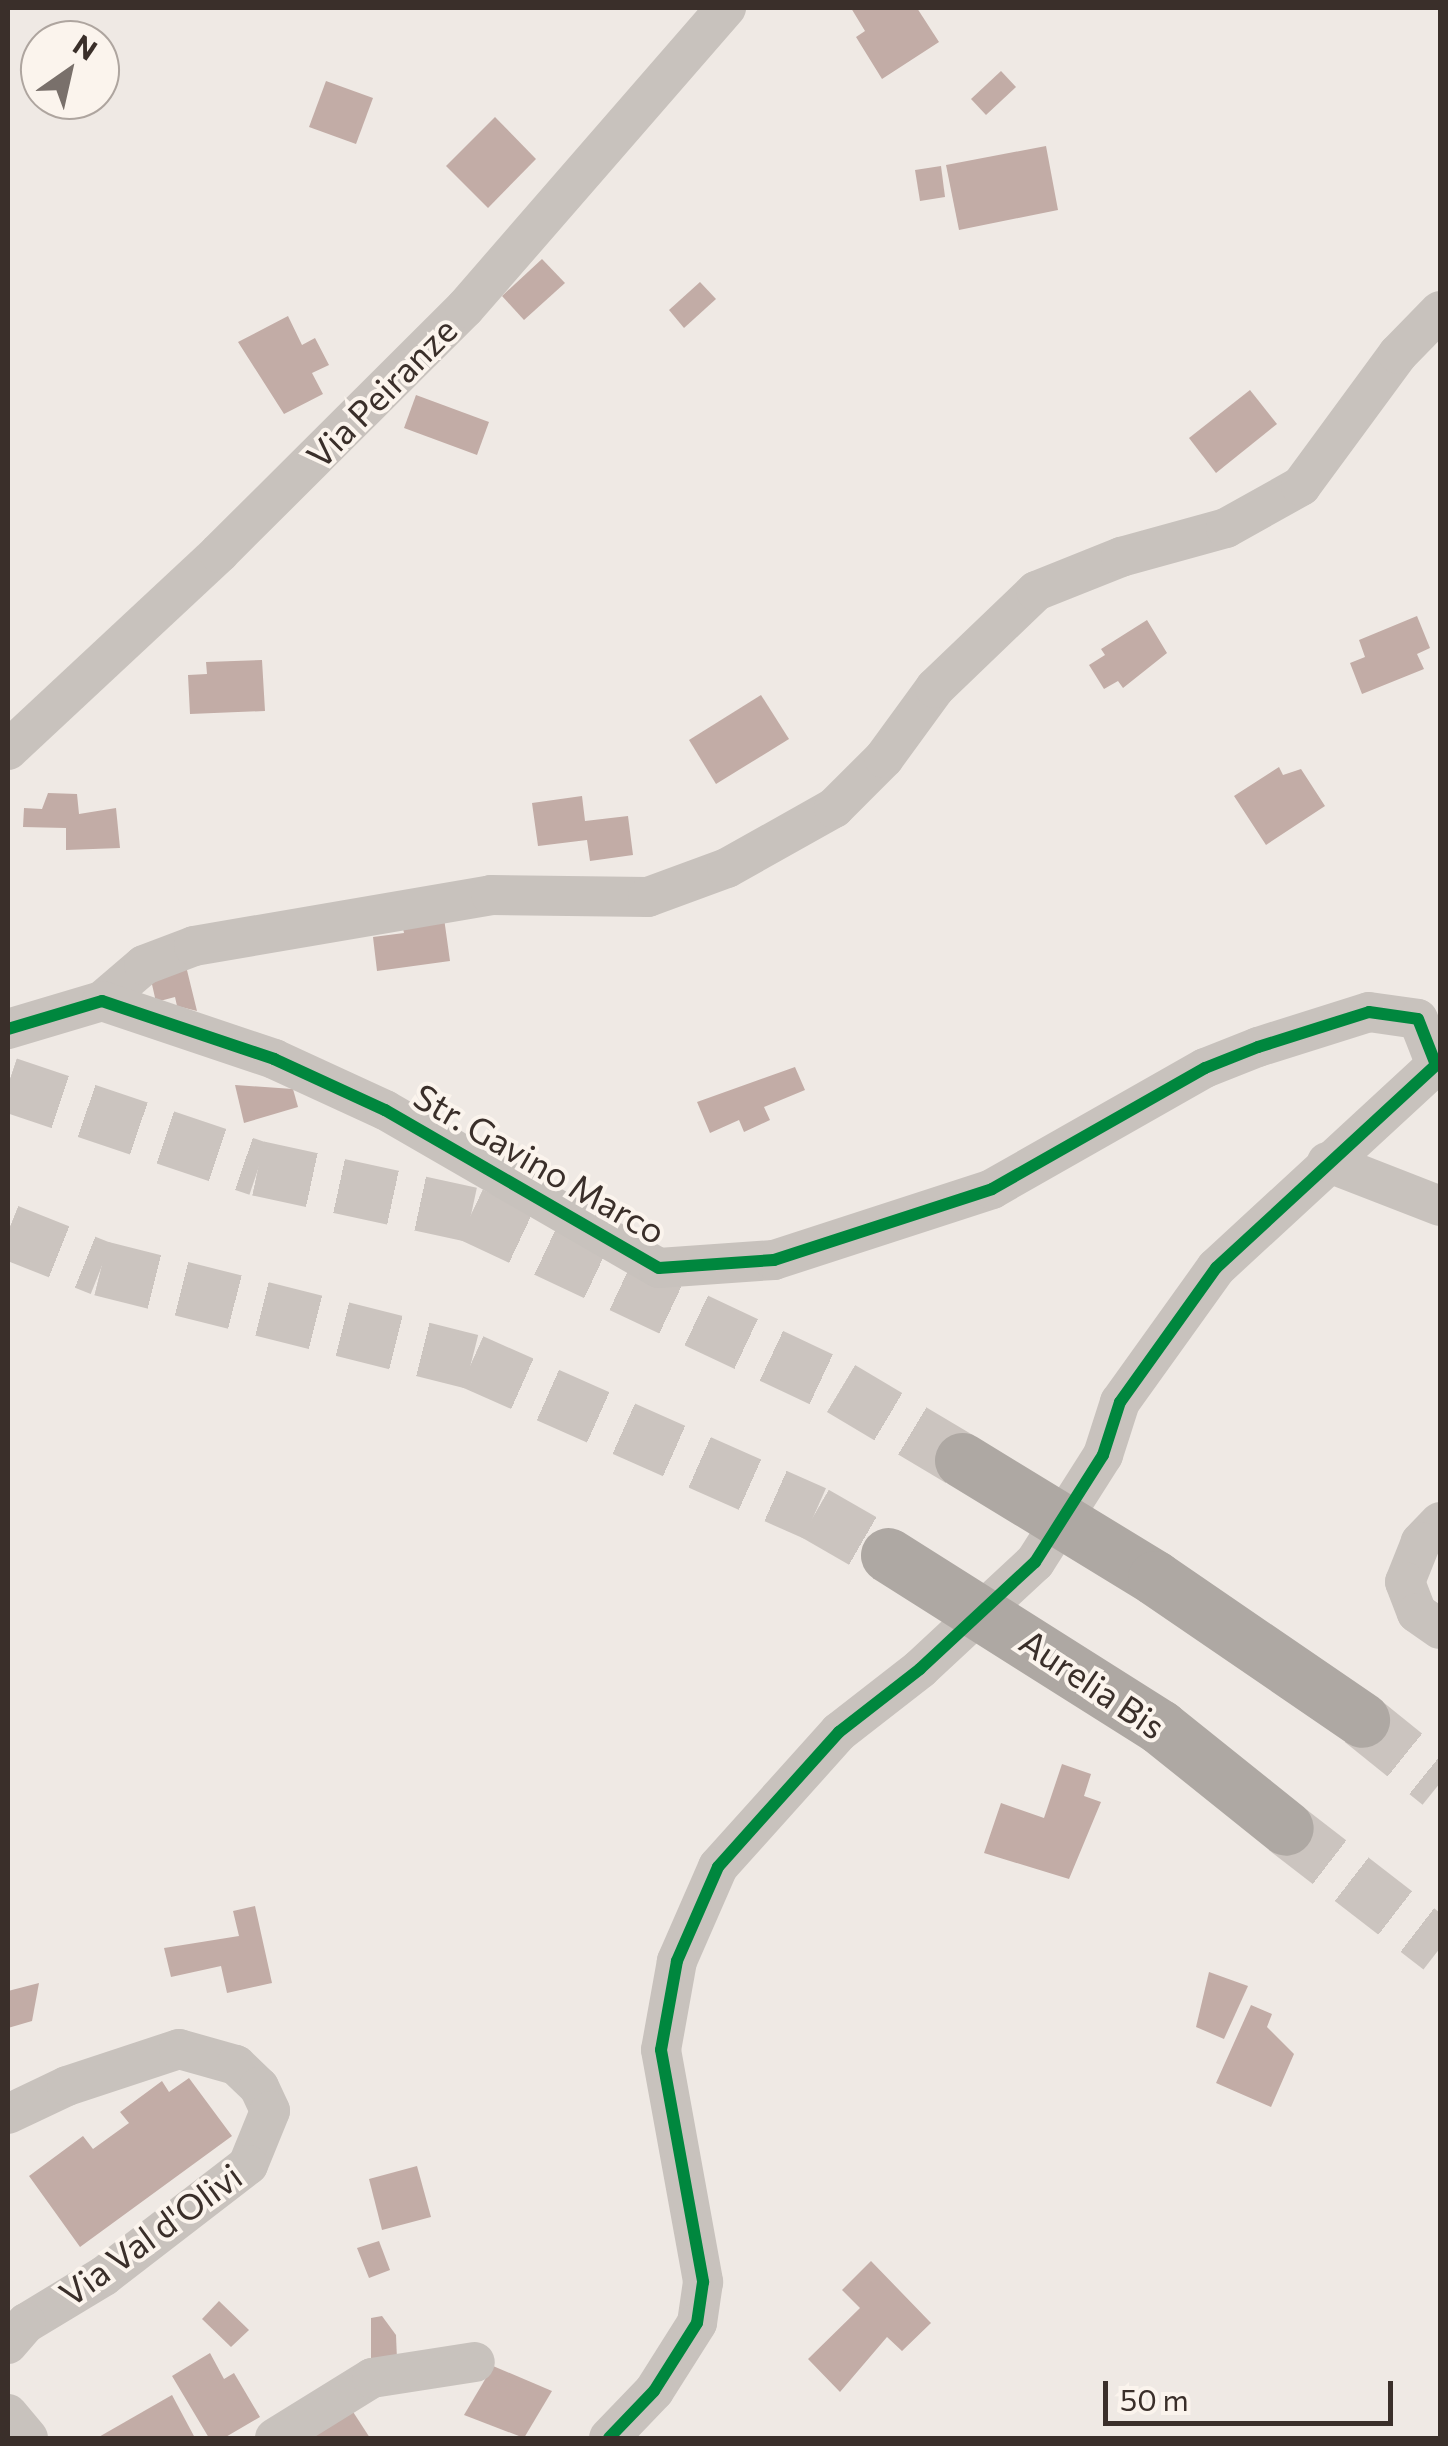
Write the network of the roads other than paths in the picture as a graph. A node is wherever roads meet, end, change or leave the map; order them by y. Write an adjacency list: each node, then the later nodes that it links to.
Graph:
1 (726, 8): 3 (street, Via Peiranze)
2 (1440, 312): 4 (street)
3 (8, 750)
4 (102, 1001): 5 (street); 6 (street, Str. Gavino Marco)
5 (8, 1030)
6 (1327, 1162): 7 (street); 20 (street)
7 (1440, 1206)
8 (962, 1460): 12 (highway, bridge)
9 (1440, 1522): 11 (street)
10 (888, 1555): 13 (highway, Aurelia Bis, bridge)
11 (1440, 1629)
12 (1362, 1720)
13 (1286, 1828)
14 (8, 2114): 15 (street, Via Val d'Olivi)
15 (8, 2344)
16 (476, 2362): 19 (street)
17 (8, 2414): 18 (street)
18 (28, 2438)
19 (275, 2438)
20 (609, 2438)

